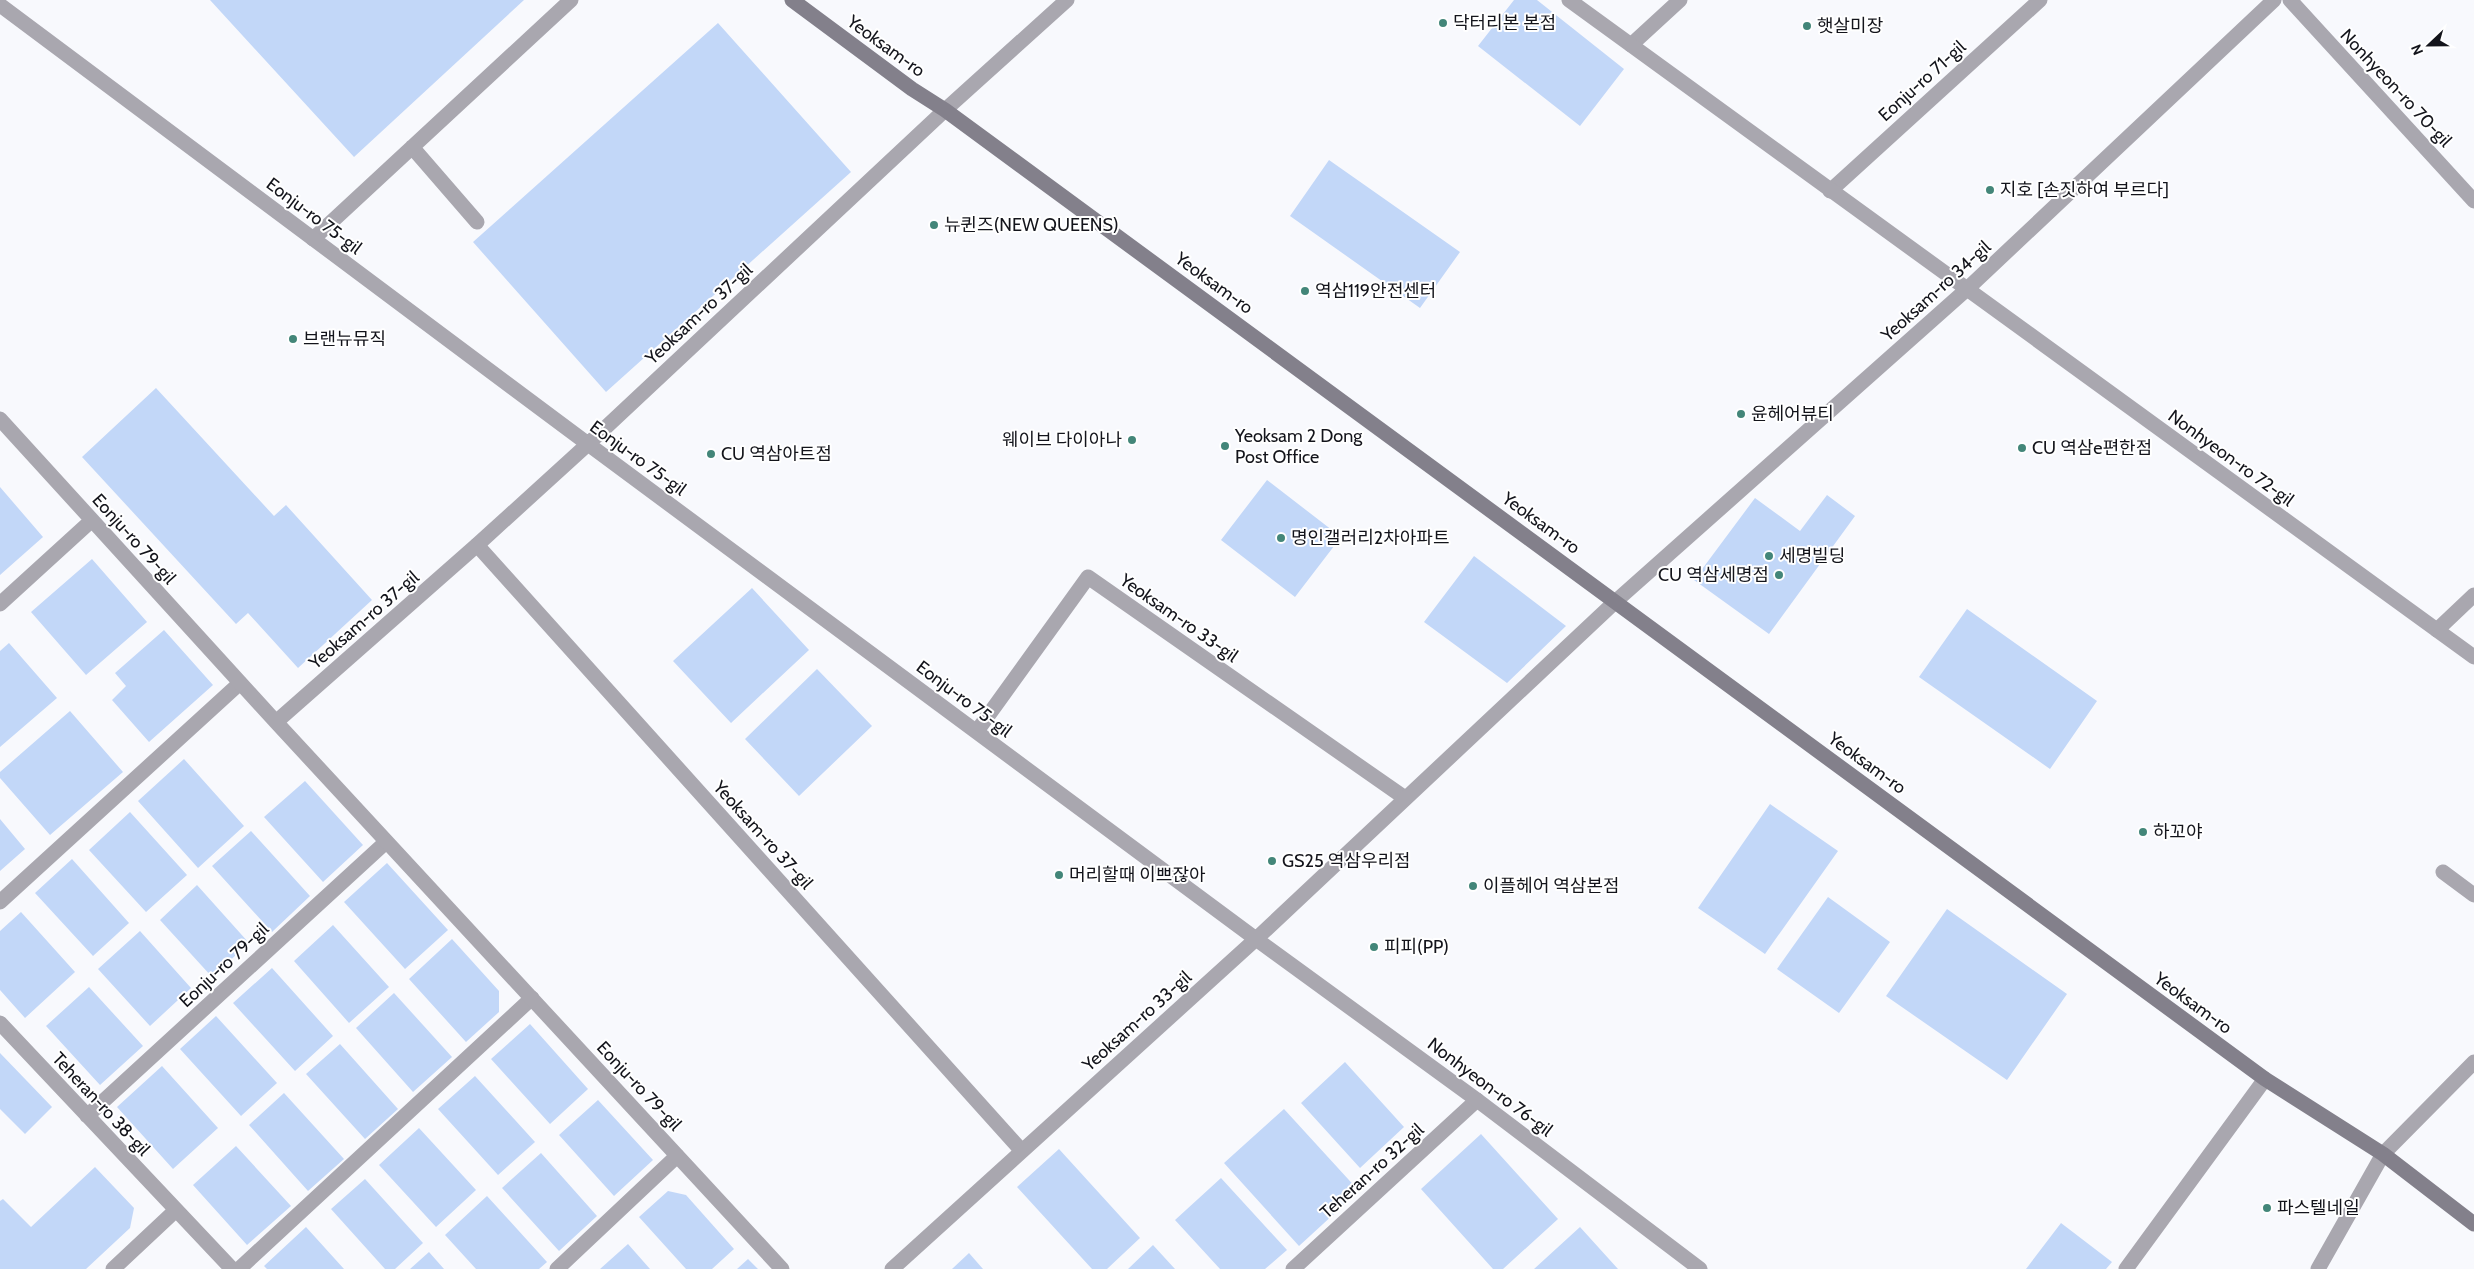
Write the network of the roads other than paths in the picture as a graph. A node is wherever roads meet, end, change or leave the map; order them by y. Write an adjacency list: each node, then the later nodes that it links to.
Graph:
1 (571, 0): 12 (street)
2 (792, 0): 11 (main road, Yeoksam-ro)
3 (1067, 0): 11 (street, Yeoksam-ro 37-gil)
4 (1568, 0): 10 (street)
5 (1680, 0): 10 (street)
6 (2040, 0): 13 (street, Eonju-ro 71-gil)
7 (2274, 0): 17 (street, Yeoksam-ro 34-gil)
8 (2290, 0): 14 (street, Nonhyeon-ro 70-gil)
9 (0, 5): 16 (street, Eonju-ro 75-gil)
10 (1632, 45): 13 (street)
11 (945, 110): 19 (street, Yeoksam-ro 37-gil); 23 (main road, Yeoksam-ro)
12 (412, 148): 15 (street); 16 (street)
13 (1830, 191): 17 (street)
14 (2474, 201)
15 (477, 222)
16 (313, 239): 19 (street, Eonju-ro 75-gil)
17 (1966, 290): 23 (street, Yeoksam-ro 34-gil); 25 (street, Nonhyeon-ro 72-gil)
18 (0, 419): 20 (street, Eonju-ro 79-gil)
19 (588, 444): 21 (street, Yeoksam-ro 37-gil); 29 (street, Eonju-ro 75-gil)
20 (91, 520): 24 (street); 27 (street, Eonju-ro 79-gil)
21 (478, 545): 28 (street, Yeoksam-ro 37-gil); 42 (street, Yeoksam-ro 37-gil)
22 (2474, 595): 25 (street)
23 (1616, 601): 30 (street, Yeoksam-ro 33-gil); 39 (main road, Yeoksam-ro)
24 (0, 604)
25 (2437, 630): 26 (street, Nonhyeon-ro 72-gil)
26 (2474, 657)
27 (240, 683): 28 (street, Eonju-ro 79-gil); 34 (street)
28 (276, 722): 31 (street, Eonju-ro 79-gil)
29 (976, 731): 30 (street, Yeoksam-ro 33-gil); 35 (street, Eonju-ro 75-gil)
30 (1405, 798): 35 (street, Yeoksam-ro 33-gil)
31 (386, 842): 36 (street, Eonju-ro 79-gil); 41 (street, Eonju-ro 79-gil)
32 (2443, 872): 33 (street)
33 (2474, 895)
34 (0, 902)
35 (1256, 939): 40 (street, Nonhyeon-ro 76-gil); 42 (street, Yeoksam-ro 33-gil)
36 (532, 998): 44 (street, Eonju-ro 79-gil); 50 (street)
37 (0, 1023): 41 (street, Teheran-ro 38-gil)
38 (2474, 1062): 43 (street)
39 (2265, 1079): 43 (main road, Yeoksam-ro); 55 (street)
40 (1477, 1100): 47 (street, Nonhyeon-ro 76-gil); 54 (street, Teheran-ro 32-gil)
41 (87, 1116): 45 (street, Teheran-ro 38-gil)
42 (1021, 1150): 53 (street, Yeoksam-ro 33-gil)
43 (2383, 1154): 46 (main road, Yeoksam-ro); 56 (street)
44 (677, 1156): 51 (street, Eonju-ro 79-gil); 52 (street, Eonju-ro 79-gil)
45 (176, 1210): 48 (street); 49 (street, Teheran-ro 38-gil)
46 (2474, 1224)
47 (1697, 1268)
48 (113, 1269)
49 (232, 1269)
50 (239, 1269)
51 (557, 1269)
52 (782, 1269)
53 (892, 1269)
54 (1293, 1269)
55 (2126, 1269)
56 (2318, 1269)

